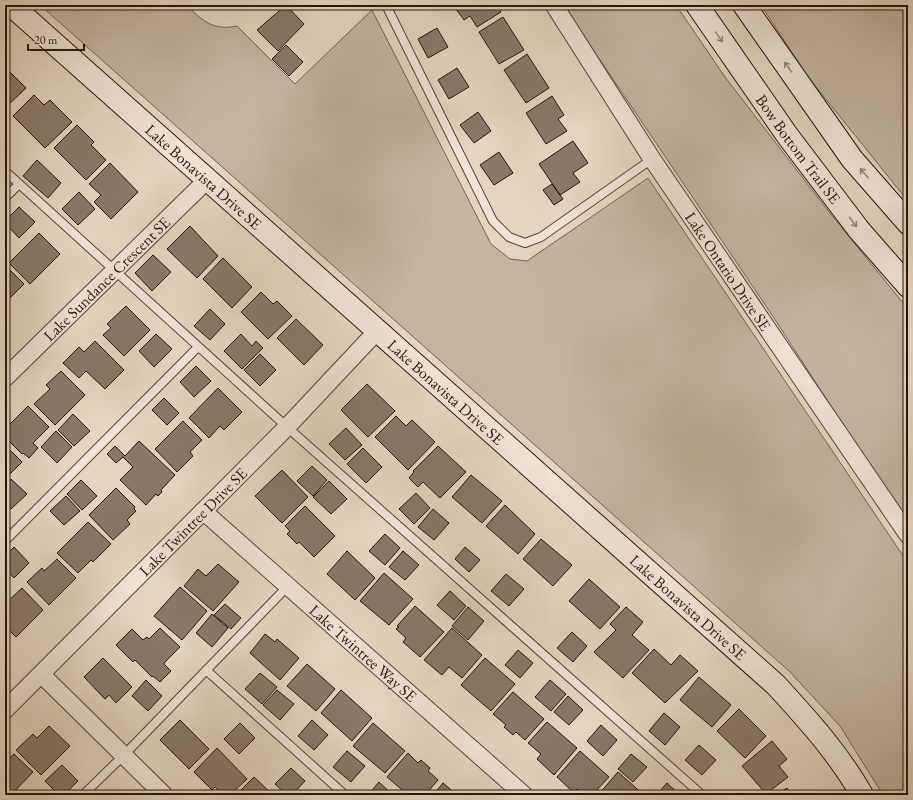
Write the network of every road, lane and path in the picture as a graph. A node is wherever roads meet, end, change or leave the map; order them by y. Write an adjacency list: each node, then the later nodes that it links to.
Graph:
1 (386, 5): 6 (lane)
2 (554, 5): 6 (street, Lake Ontario Drive SE)
3 (697, 5): 13 (street, Bow Bottom Trail SE, one-way to 13)
4 (744, 5): 11 (street, one-way to 4)
5 (10, 11): 8 (street, Lake Bonavista Drive SE)
6 (652, 159): 19 (street, Lake Ontario Drive SE)
7 (5, 171): 9 (lane)
8 (208, 179): 12 (street, Lake Sundance Crescent SE); 14 (street, Lake Bonavista Drive SE)
9 (19, 184): 10 (lane); 12 (lane)
10 (5, 198)
11 (908, 223)
12 (114, 272): 15 (lane); 16 (street, Lake Sundance Crescent SE)
13 (908, 286)
14 (377, 331): 17 (street, Lake Twintree Drive SE); 31 (street, Lake Bonavista Drive SE)
15 (198, 347): 17 (lane); 20 (lane)
16 (5, 378)
17 (287, 427): 18 (street, Lake Twintree Drive SE); 30 (lane)
18 (203, 511): 21 (street, Lake Twintree Way SE); 23 (street, Lake Twintree Drive SE)
19 (908, 535)
20 (5, 541)
21 (286, 587): 22 (lane); 29 (street, Lake Twintree Way SE)
22 (206, 670): 25 (lane); 28 (lane)
23 (42, 675): 24 (street, Lake Twintree Drive SE); 25 (street)
24 (5, 710)
25 (124, 755): 26 (lane); 27 (street)
26 (83, 795)
27 (164, 795)
28 (344, 795)
29 (524, 795)
30 (702, 795)
31 (862, 795)

